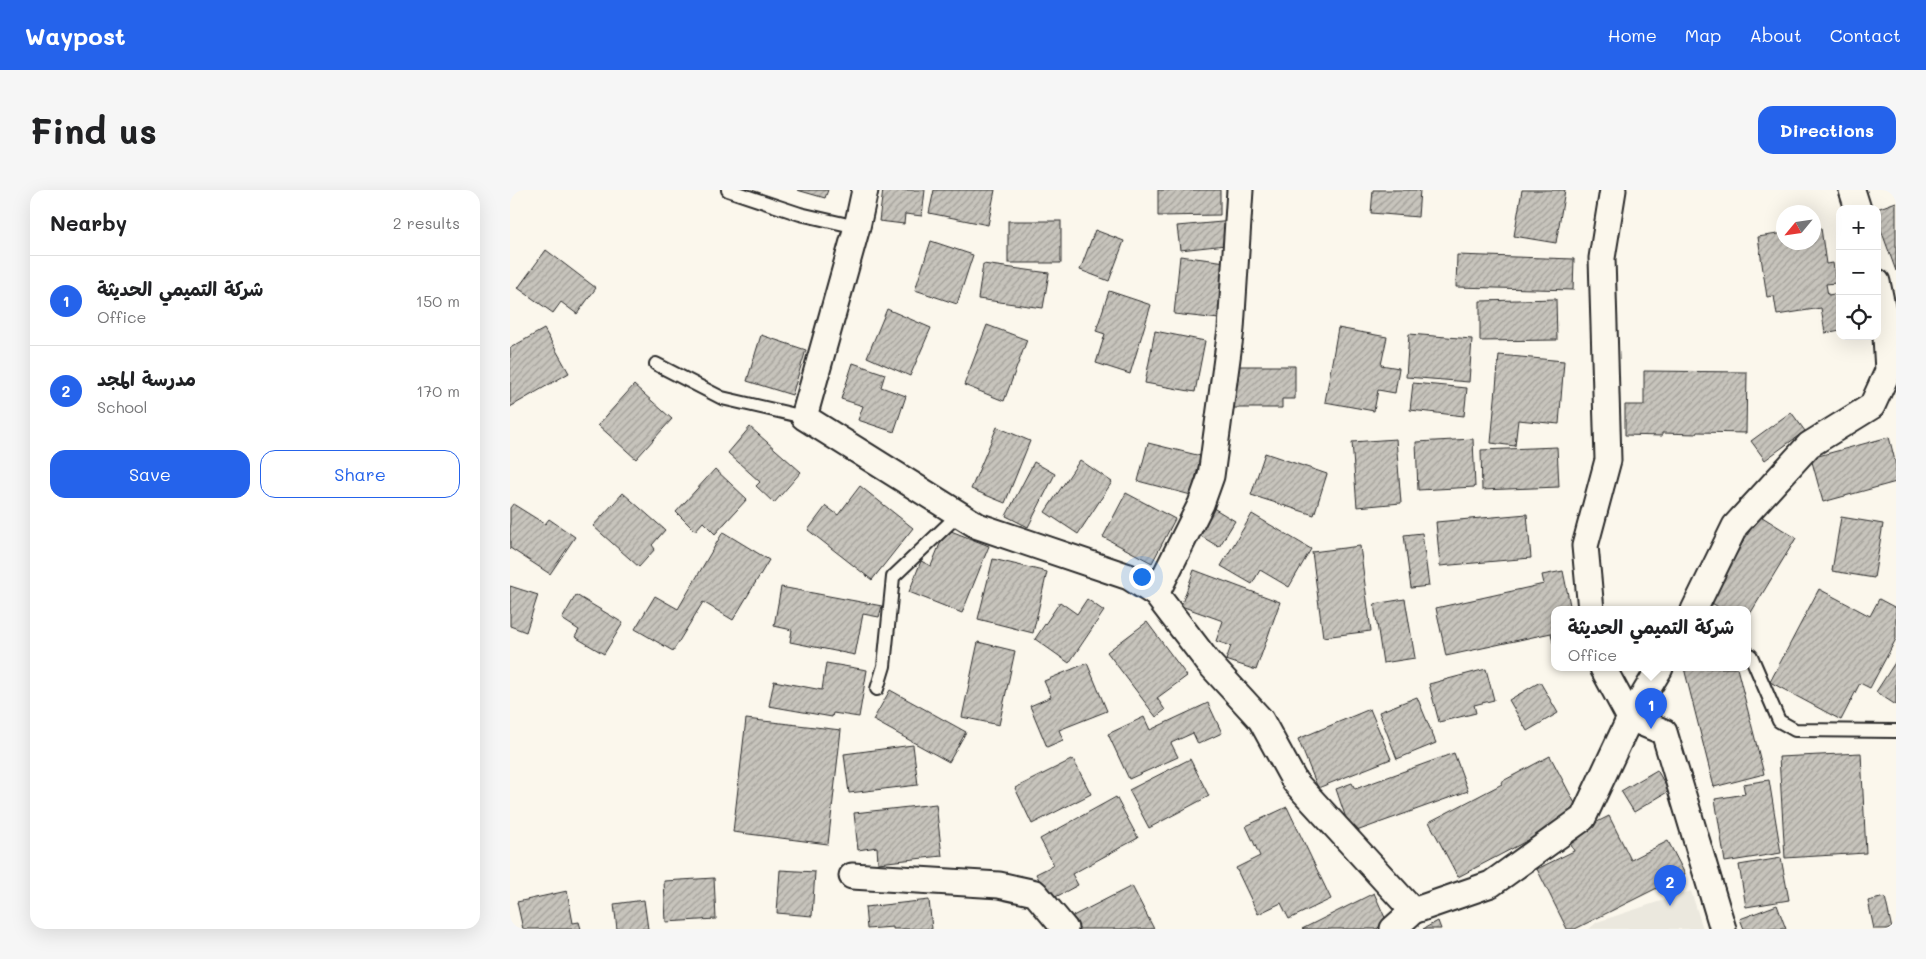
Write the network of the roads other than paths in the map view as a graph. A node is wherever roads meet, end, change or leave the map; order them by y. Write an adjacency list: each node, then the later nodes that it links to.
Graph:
1 (728, 190): 7 (lane)
2 (864, 190): 7 (street)
3 (1240, 190): 12 (street)
4 (1613, 190): 13 (street)
5 (1852, 190): 6 (street)
6 (1857, 205)
7 (857, 227): 10 (street)
8 (1880, 295): 14 (street)
9 (656, 364): 10 (lane)
10 (804, 417): 11 (street)
11 (958, 515): 12 (street); 18 (lane)
12 (1156, 594): 22 (street)
13 (1591, 606)
14 (1696, 606)
15 (1751, 656): 20 (lane)
16 (1604, 671): 19 (street)
17 (1658, 671): 19 (street)
18 (877, 689)
19 (1630, 718): 22 (street); 25 (street)
20 (1896, 731)
21 (852, 876): 23 (street)
22 (1413, 911): 24 (street)
23 (1065, 929)
24 (1393, 929)
25 (1723, 929)

